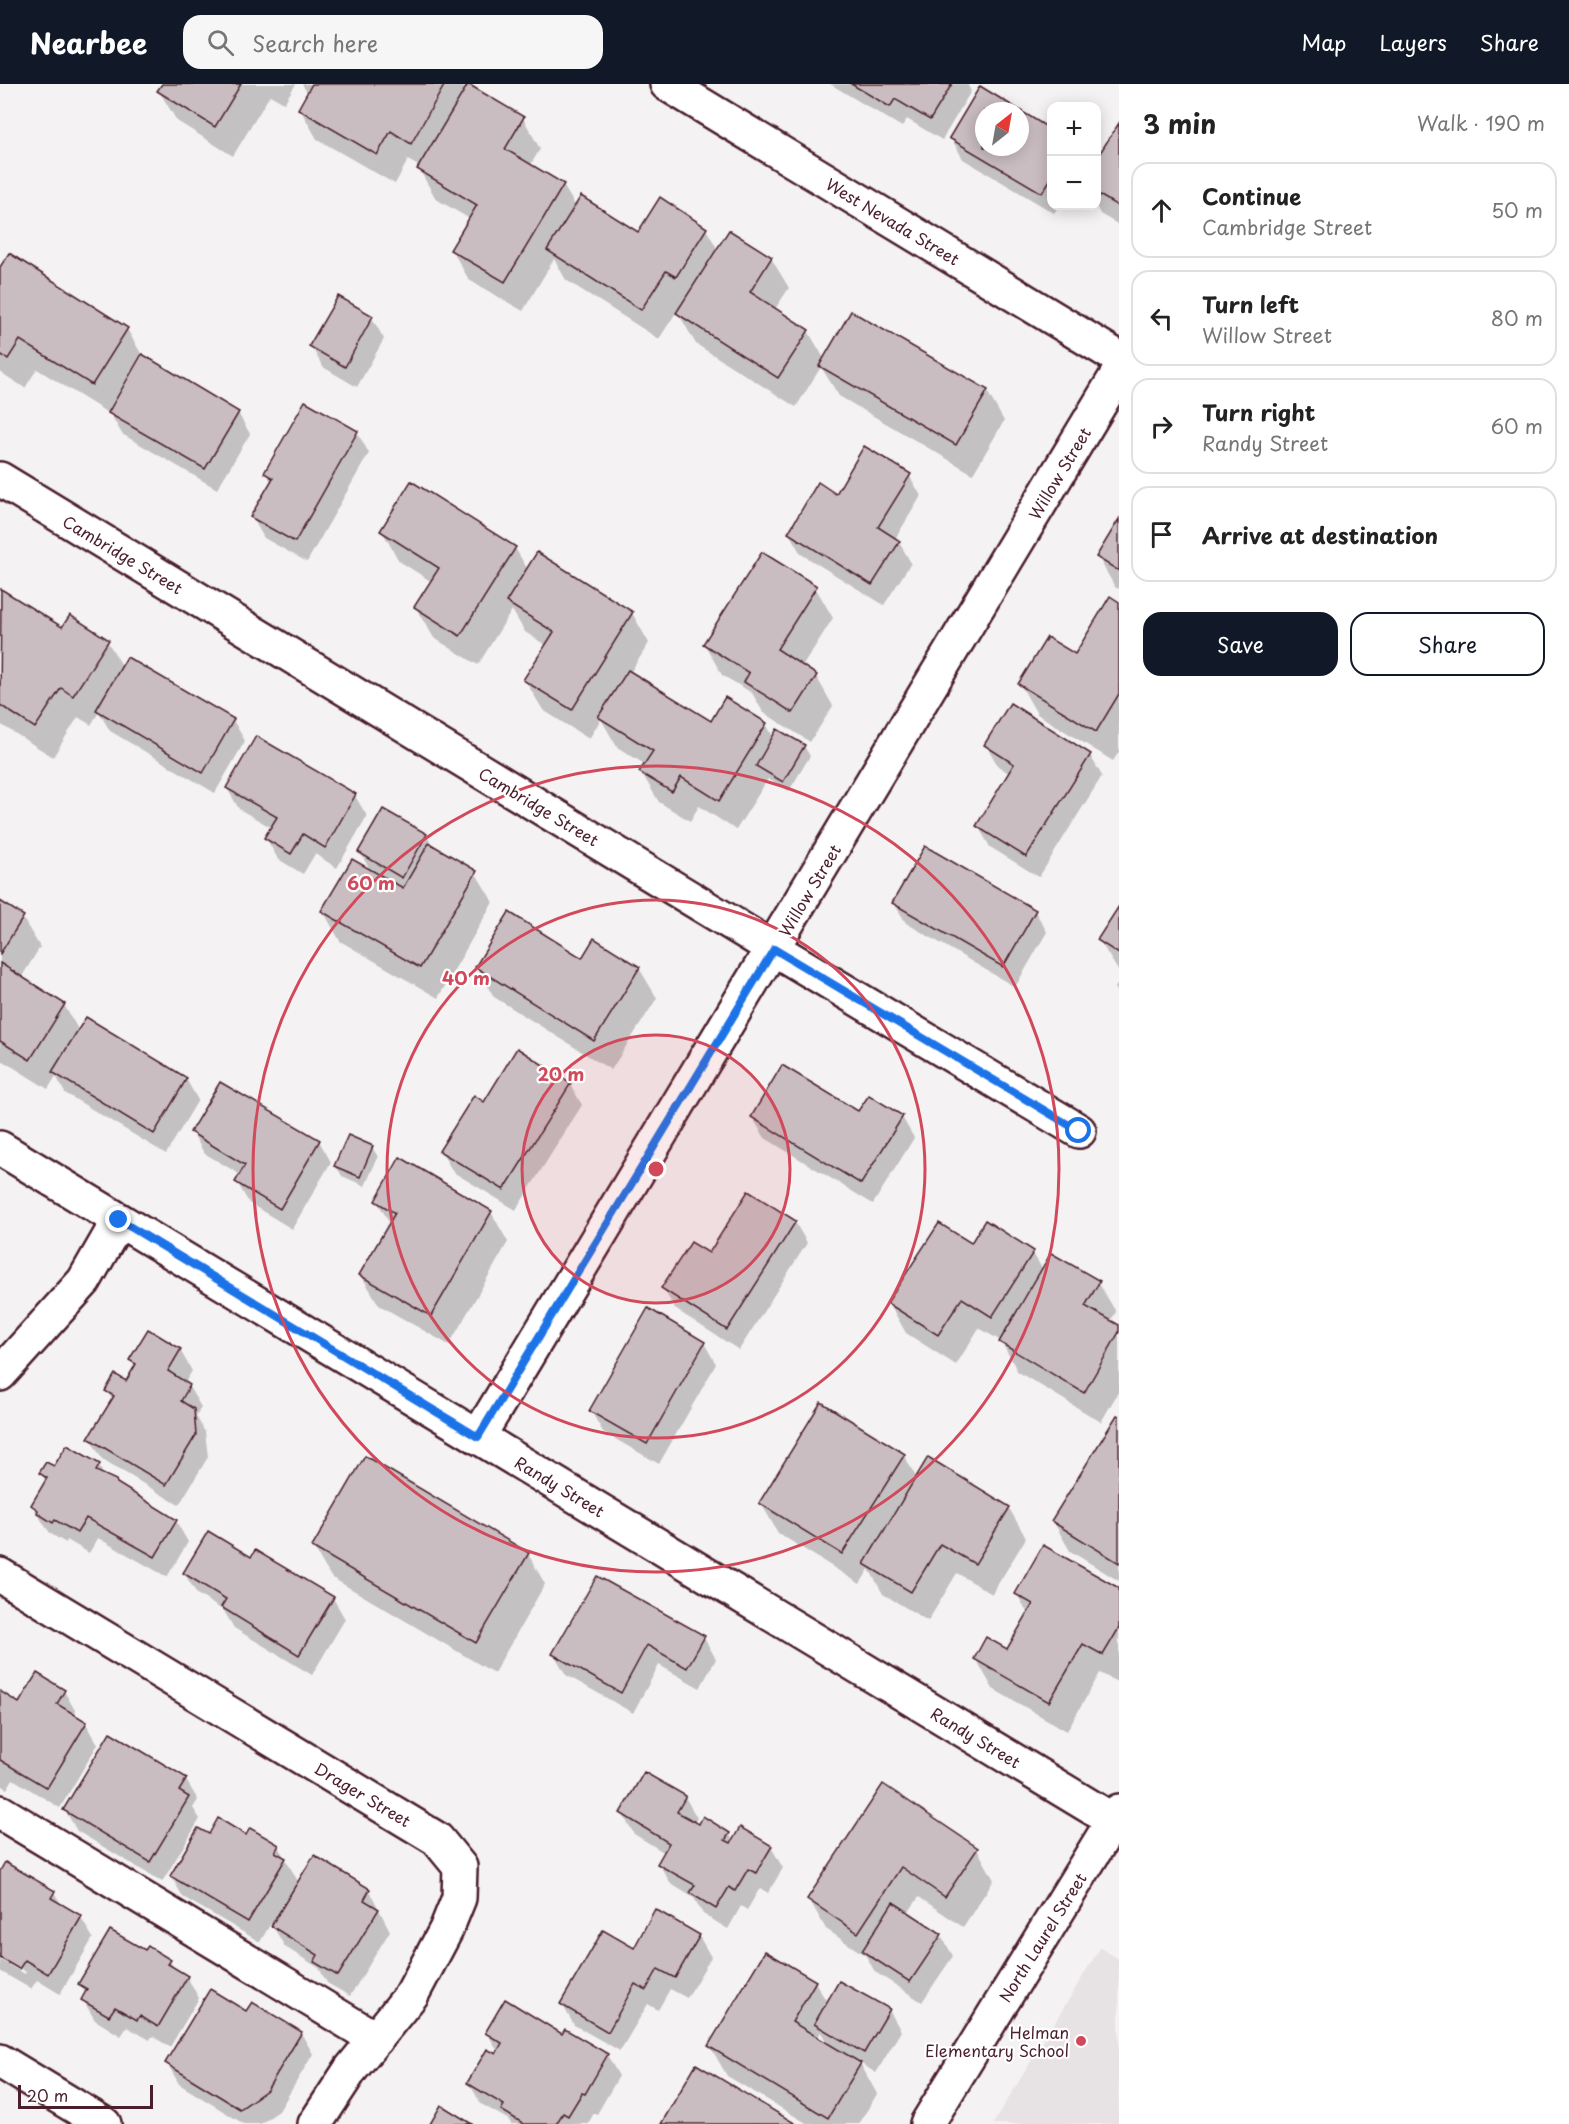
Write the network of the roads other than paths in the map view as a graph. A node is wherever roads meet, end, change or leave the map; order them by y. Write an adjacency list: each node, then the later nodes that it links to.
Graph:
1 (667, 84): 2 (street, West Nevada Street)
2 (1119, 358)
3 (1119, 372): 5 (street, Willow Street)
4 (0, 479): 5 (street, Cambridge Street)
5 (774, 949): 6 (street, Cambridge Street); 10 (street, Willow Street)
6 (1079, 1131)
7 (0, 1148): 8 (street, Randy Street)
8 (119, 1220): 9 (street); 10 (street, Randy Street)
9 (0, 1374)
10 (478, 1437): 13 (street, Randy Street)
11 (0, 1575): 14 (street, Drager Street)
12 (0, 1812): 14 (street)
13 (1117, 1818): 18 (street, North Laurel Street)
14 (376, 2039): 17 (street, Drager Street)
15 (0, 2061): 16 (street)
16 (104, 2124)
17 (315, 2124)
18 (927, 2124)

